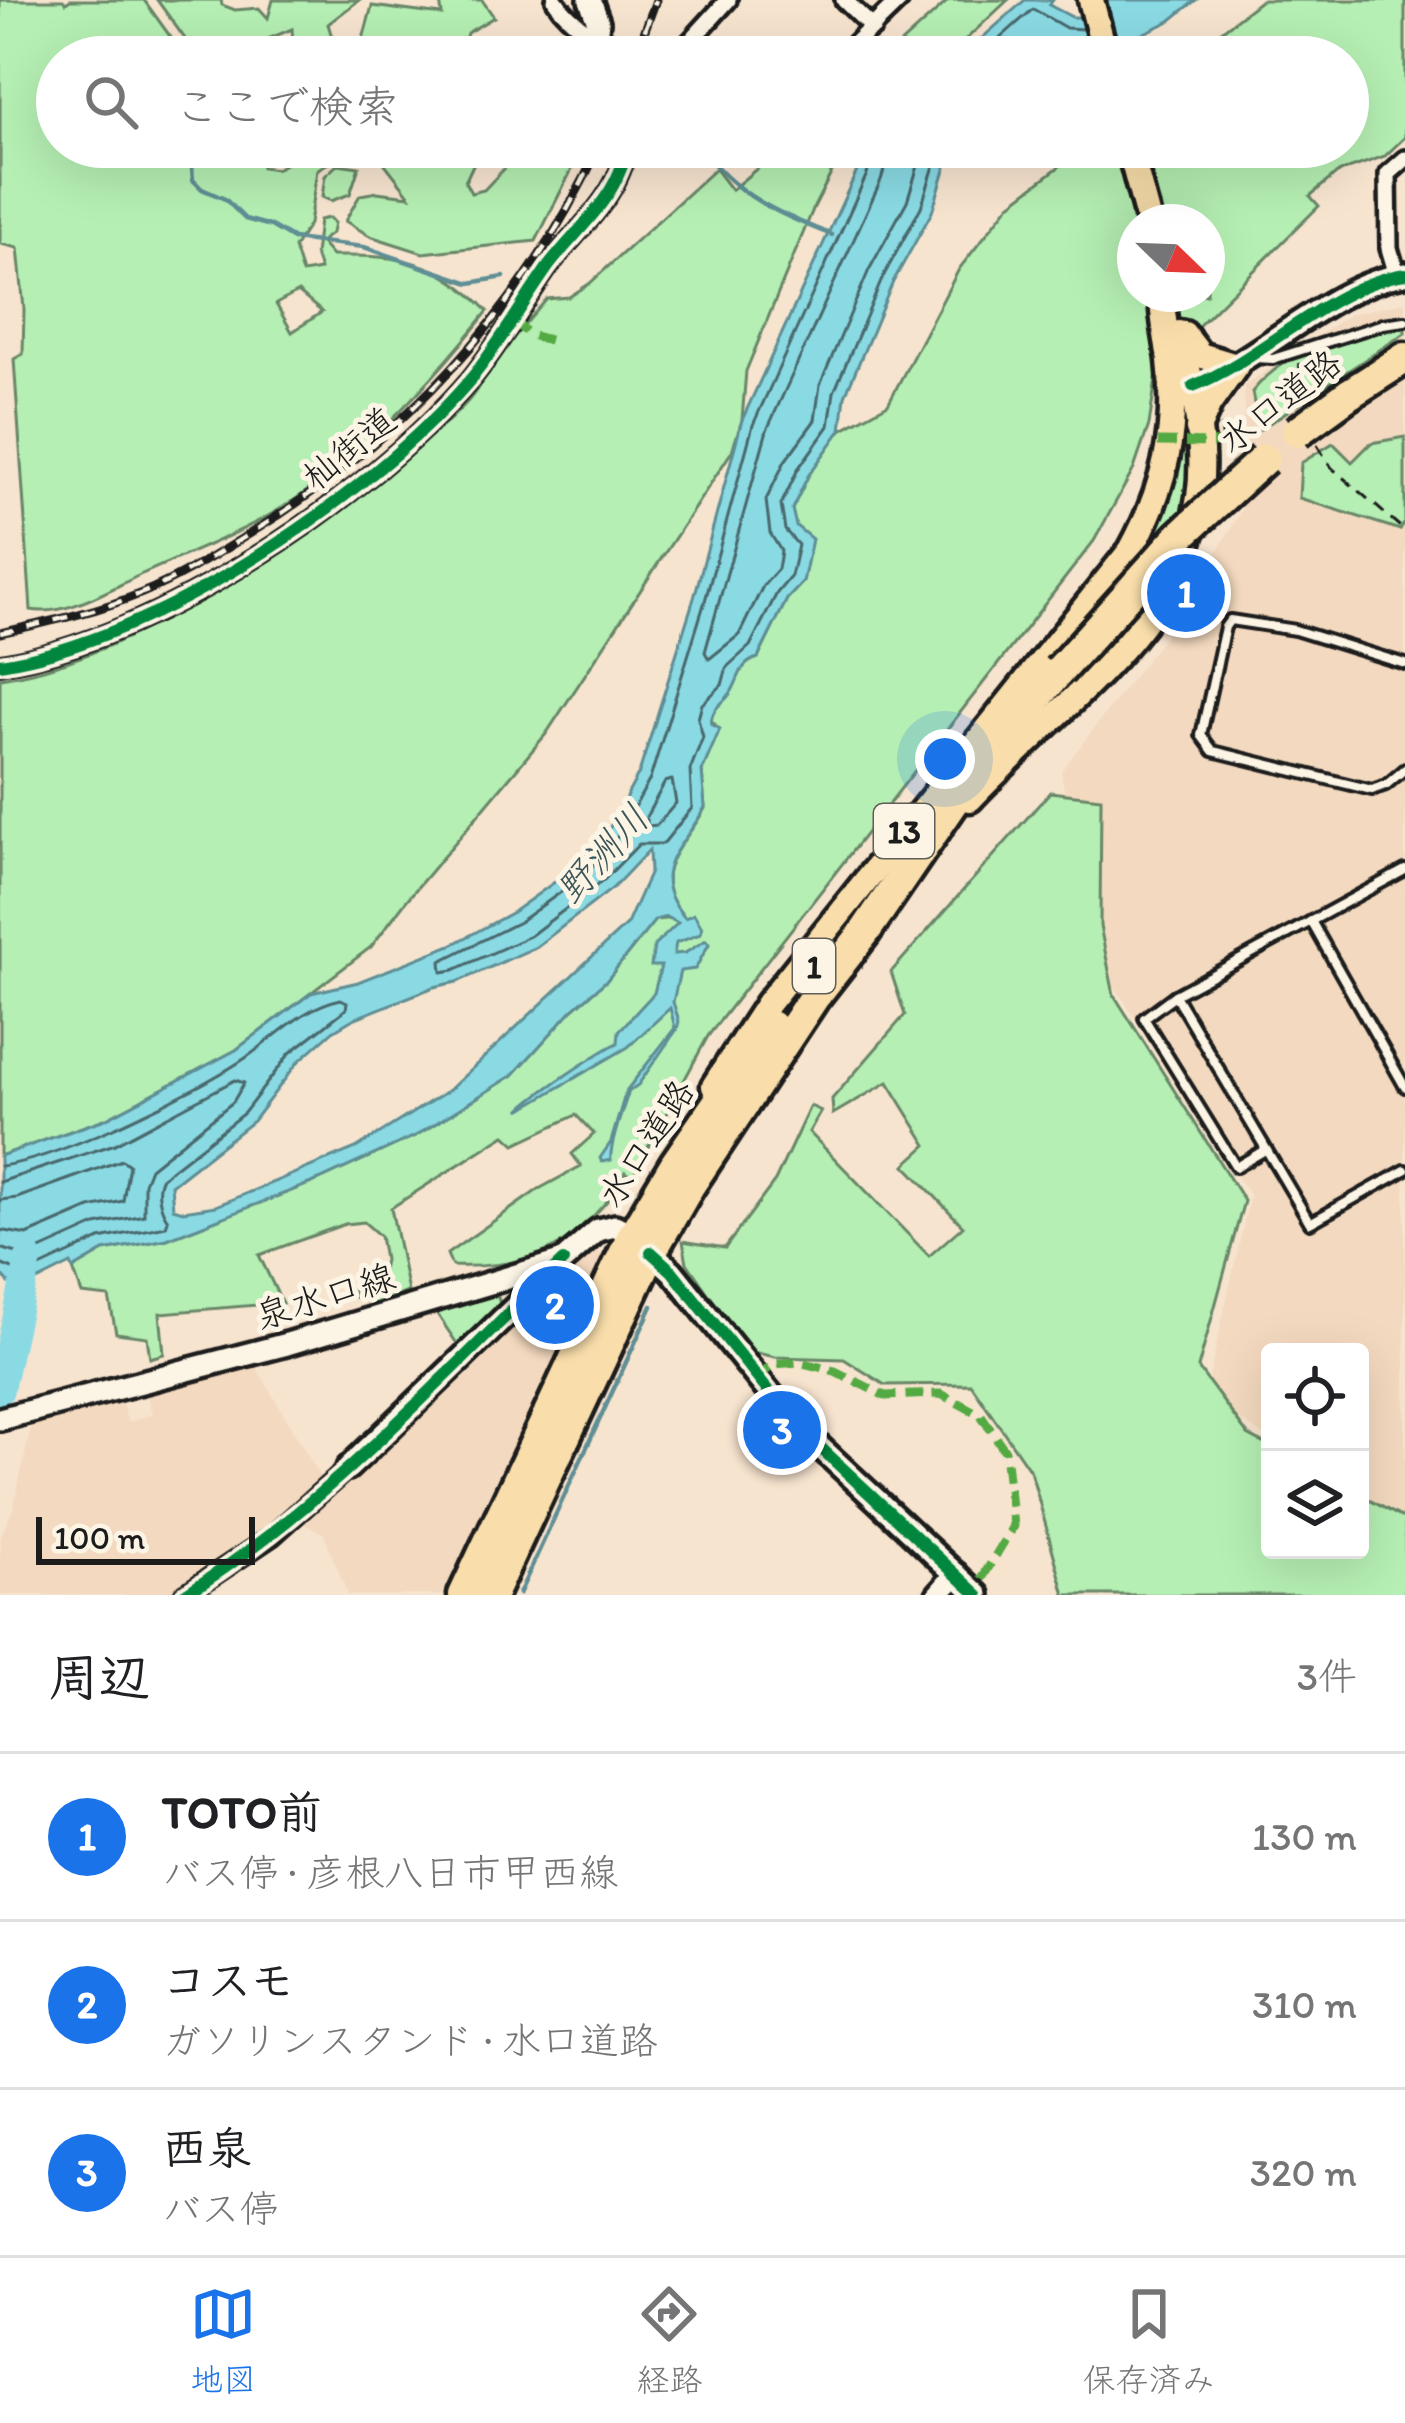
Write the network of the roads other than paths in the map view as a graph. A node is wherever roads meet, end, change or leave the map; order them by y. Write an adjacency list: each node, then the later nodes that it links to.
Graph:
1 (590, 0): 8 (street)
2 (728, 0): 9 (street)
3 (844, 0): 7 (street)
4 (900, 0): 7 (street)
5 (1091, 0): 11 (main road)
6 (562, 9): 8 (street)
7 (873, 28): 10 (street)
8 (596, 36)
9 (695, 36)
10 (864, 36)
11 (1100, 36)
12 (1405, 159): 16 (street)
13 (619, 168): 27 (street, 杣街道)
14 (1135, 168): 15 (main road)
15 (1144, 204)
16 (1397, 209): 17 (street)
17 (1401, 275): 23 (street)
18 (1170, 312): 21 (main road, 13)
19 (1172, 312): 21 (main road, 13)
20 (1405, 321): 23 (lane)
21 (1182, 353): 23 (main road); 24 (main road, 13); 26 (main road, 13)
22 (1405, 358): 30 (highway, 水口道路 / 1, bridge)
23 (1242, 362): 24 (street); 25 (main road)
24 (1193, 386): 25 (main road, 13); 26 (main road, 13)
25 (1198, 429): 32 (main road, 13)
26 (1172, 440): 37 (main road, 13)
27 (0, 664)
28 (1405, 664): 29 (lane)
29 (1405, 769)
30 (968, 781): 32 (highway, 水口道路 / 1); 37 (highway, 水口道路 / 1)
31 (1404, 872): 33 (lane)
32 (902, 877): 39 (highway, 水口道路 / 1)
33 (1312, 921): 34 (lane); 35 (lane)
34 (1175, 995): 36 (lane); 36 (lane)
35 (1405, 1087)
36 (1265, 1150): 38 (lane)
37 (676, 1163): 39 (highway, 水口道路 / 1)
38 (1405, 1170)
39 (642, 1244): 40 (street, 泉水口線); 45 (street); 47 (highway, 水口道路 / 1); 48 (highway, 水口道路 / 1)
40 (563, 1261): 41 (street, 泉水口線); 42 (street)
41 (486, 1283): 42 (lane); 43 (street, 泉水口線)
42 (509, 1312): 44 (street)
43 (0, 1419)
44 (348, 1468): 46 (street)
45 (956, 1574): 49 (street); 50 (street)
46 (184, 1595)
47 (464, 1595)
48 (491, 1595)
49 (938, 1595)
50 (978, 1595)

